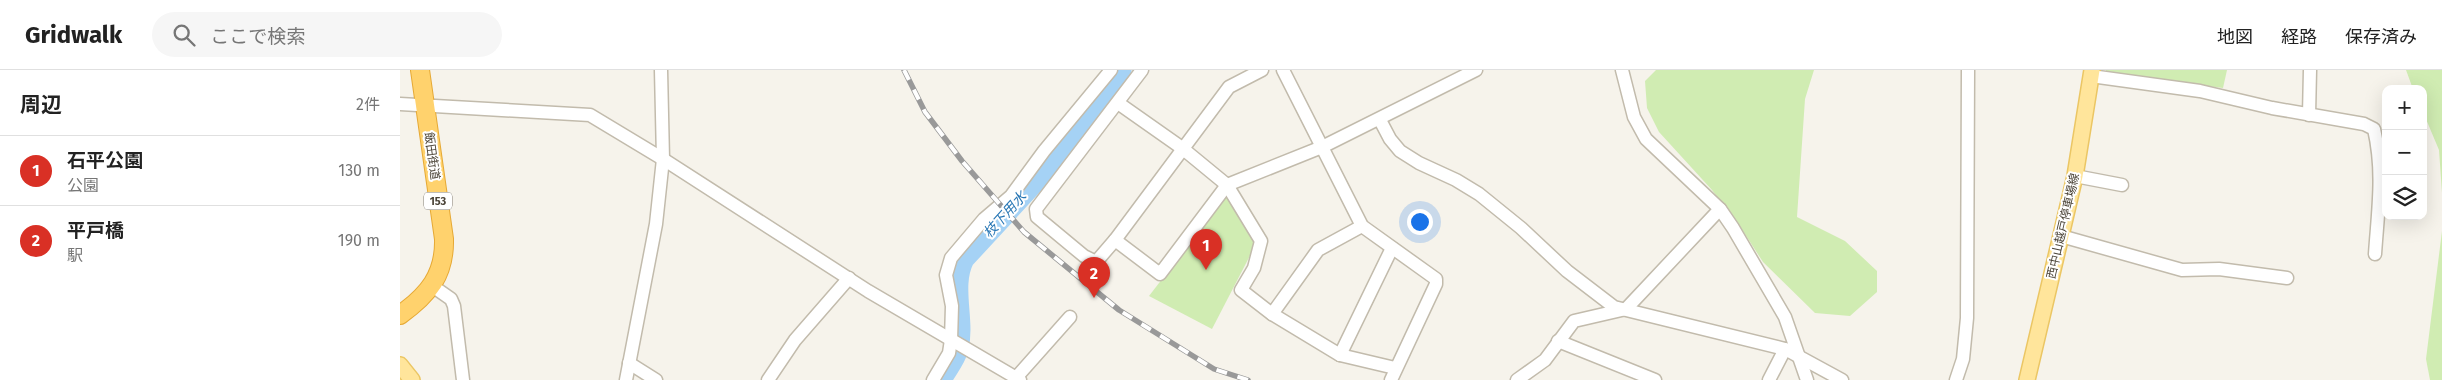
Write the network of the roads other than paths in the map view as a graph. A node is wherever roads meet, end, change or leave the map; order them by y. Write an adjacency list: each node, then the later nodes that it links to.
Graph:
1 (420, 70): 15 (highway, 飯田街道 / 153)
2 (661, 70): 20 (street)
3 (1111, 70): 37 (street)
4 (1142, 70): 13 (street)
5 (1262, 70): 19 (street)
6 (1283, 70): 18 (street)
7 (1476, 70): 12 (street)
8 (1622, 70): 24 (street)
9 (1968, 70): 57 (street)
10 (2310, 70): 16 (street)
11 (2092, 73): 16 (street); 21 (main road, 西中山越戸停車場線)
12 (1452, 75): 17 (street)
13 (1118, 103): 19 (street); 27 (street)
14 (400, 104): 15 (street)
15 (424, 104): 20 (street); 32 (highway, 飯田街道 / 153)
16 (2309, 115): 29 (street)
17 (1380, 120): 18 (street); 33 (street)
18 (1322, 147): 22 (street); 25 (street)
19 (1182, 148): 22 (street); 27 (street)
20 (664, 159): 30 (street); 42 (street)
21 (2075, 176): 23 (street); 26 (main road, 西中山越戸停車場線)
22 (1227, 185): 27 (street); 34 (street)
23 (2122, 185)
24 (1720, 209): 33 (street); 41 (street)
25 (1362, 226): 28 (street); 34 (street)
26 (2061, 236): 31 (street); 58 (main road, 西中山越戸停車場線)
27 (1115, 240)
28 (1392, 248): 40 (street); 44 (street)
29 (2375, 254)
30 (849, 278): 37 (street); 50 (street)
31 (2287, 278)
32 (432, 284): 35 (highway, 飯田街道 / 153); 47 (street)
33 (1626, 309): 38 (street); 39 (street)
34 (1272, 314): 40 (street)
35 (400, 315)
36 (1070, 317): 45 (street)
37 (953, 341): 45 (street); 51 (street)
38 (1558, 341): 52 (street); 53 (street)
39 (1785, 349): 41 (street); 54 (street)
40 (1340, 355): 44 (street)
41 (1798, 357): 55 (street); 56 (street)
42 (629, 363): 48 (street); 49 (street)
43 (400, 365): 46 (main road)
44 (1393, 374)
45 (1017, 379)
46 (412, 380)
47 (464, 380)
48 (626, 380)
49 (656, 380)
50 (768, 380)
51 (932, 380)
52 (1517, 380)
53 (1656, 380)
54 (1769, 380)
55 (1807, 380)
56 (1842, 380)
57 (1956, 380)
58 (2027, 380)

